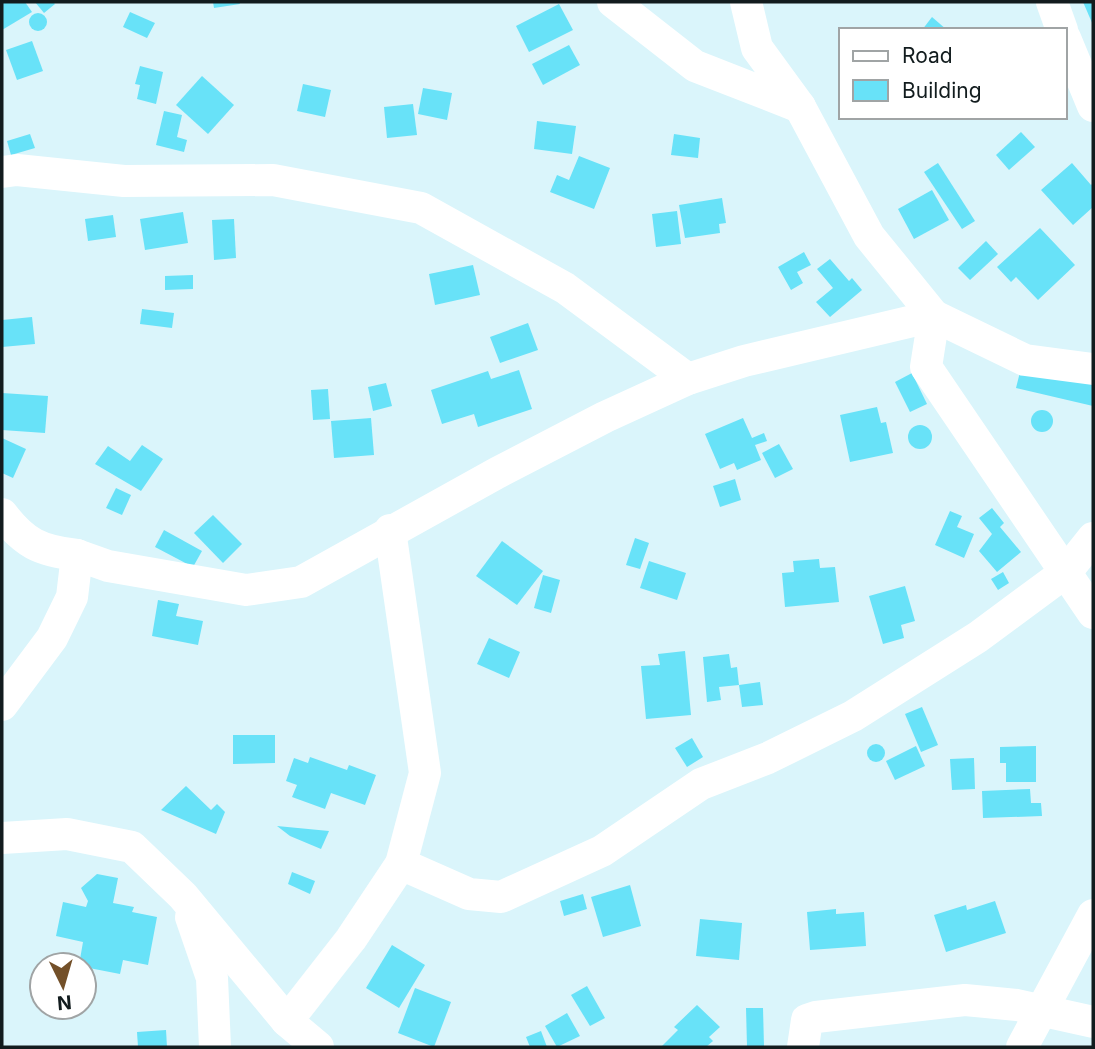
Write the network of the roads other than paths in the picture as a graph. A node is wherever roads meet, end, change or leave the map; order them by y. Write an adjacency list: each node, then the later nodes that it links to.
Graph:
1 (613, 2): 7 (street)
2 (746, 2): 7 (street)
3 (1052, 2): 4 (street)
4 (1061, 28)
5 (1067, 43): 6 (street)
6 (1093, 106)
7 (800, 107): 9 (street)
8 (2, 172): 11 (street)
9 (934, 316): 10 (street); 11 (street); 16 (street)
10 (1093, 369)
11 (688, 379): 13 (street)
12 (2, 513): 15 (street)
13 (390, 530): 15 (street); 20 (street)
14 (1093, 538): 16 (street)
15 (77, 555): 18 (street)
16 (1066, 572): 17 (street); 20 (street)
17 (1093, 613)
18 (2, 705)
19 (2, 838): 21 (street)
20 (401, 864): 24 (street)
21 (183, 896): 24 (street); 26 (street)
22 (1093, 915): 23 (street)
23 (1040, 1010): 25 (street); 28 (street); 29 (street)
24 (287, 1021): 27 (street)
25 (1093, 1022)
26 (215, 1047)
27 (318, 1047)
28 (803, 1047)
29 (1022, 1047)

